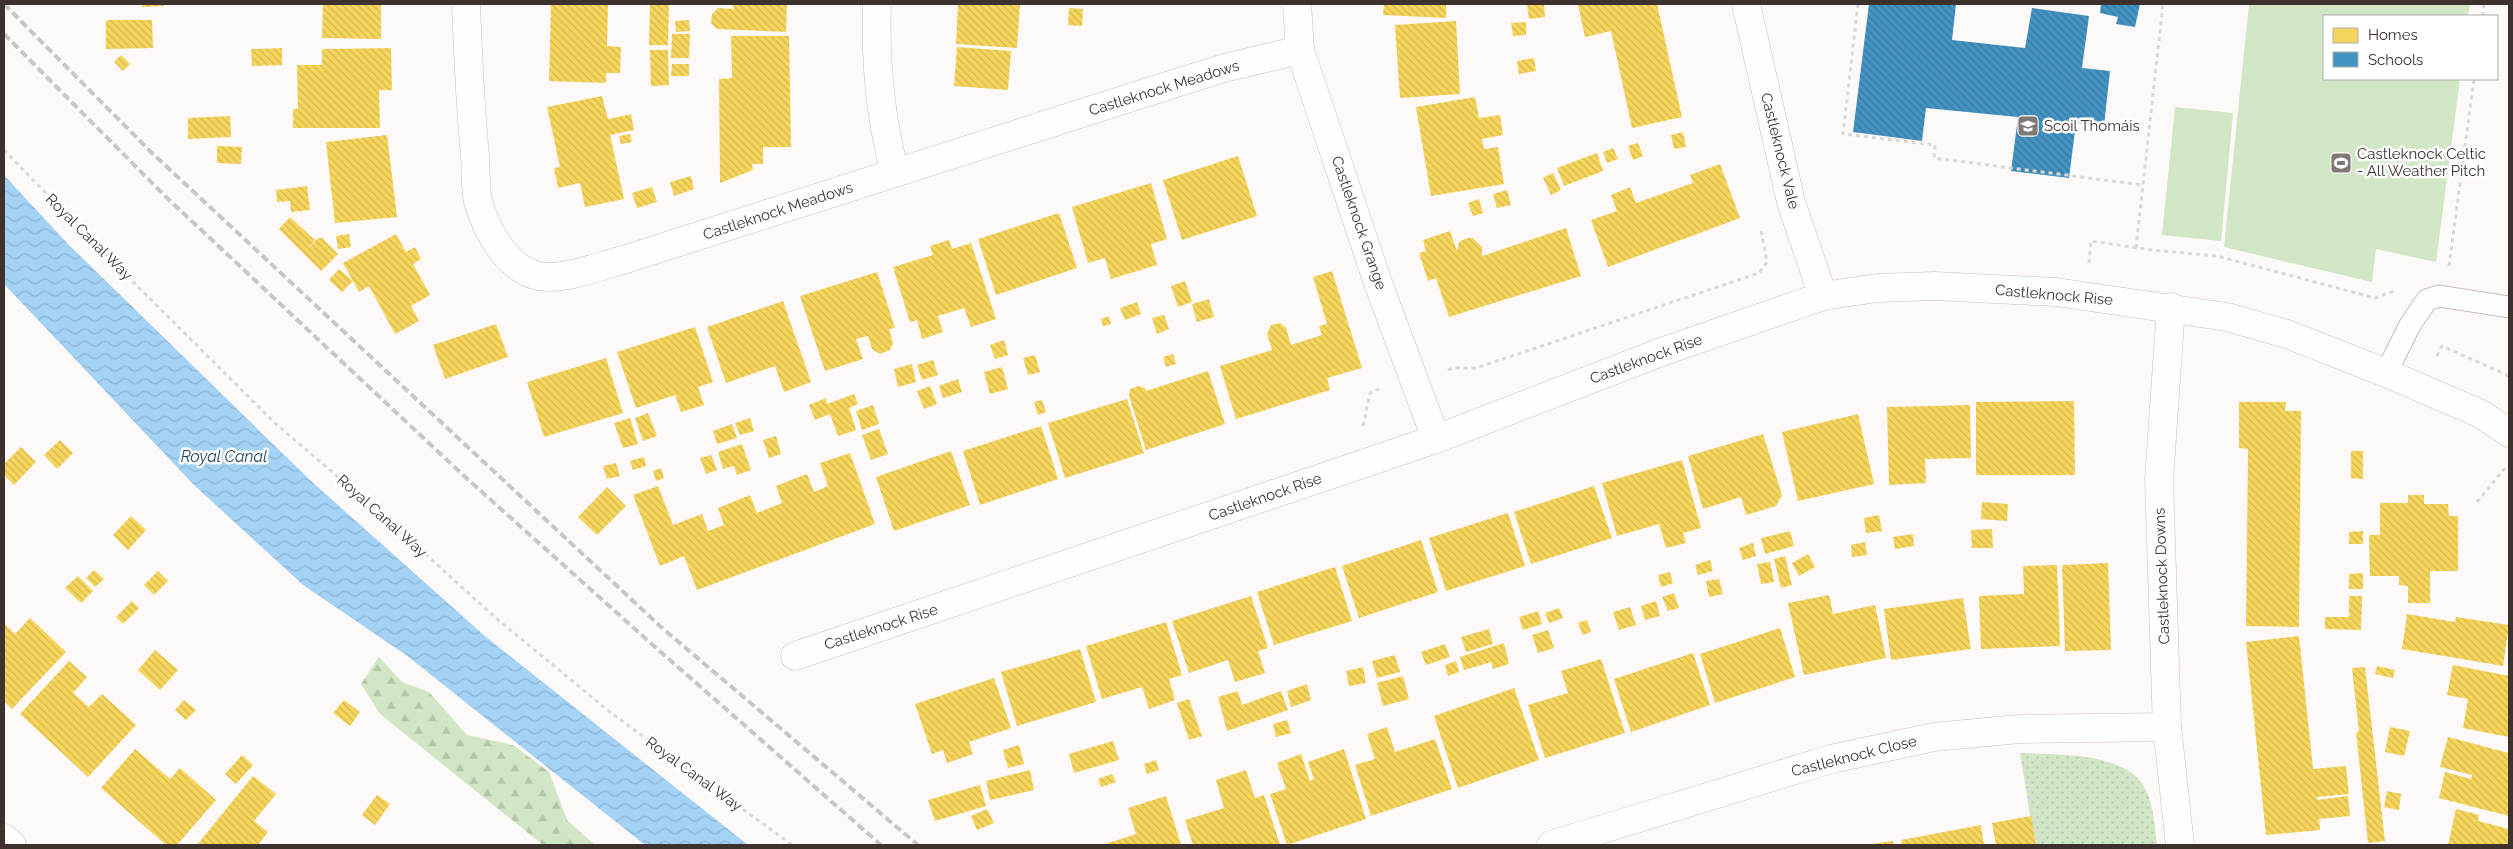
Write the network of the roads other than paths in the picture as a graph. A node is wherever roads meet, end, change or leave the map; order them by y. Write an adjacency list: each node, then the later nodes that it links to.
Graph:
1 (466, 4): 6 (street, Castleknock Meadows)
2 (878, 4): 6 (street)
3 (1297, 4): 5 (street, Castleknock Grange)
4 (1746, 4): 7 (street, Castleknock Vale)
5 (1300, 50): 6 (street, Castleknock Meadows); 12 (street, Castleknock Grange)
6 (895, 173)
7 (1823, 296): 8 (street, Castleknock Rise); 12 (street, Castleknock Rise)
8 (2170, 307): 10 (street, Castleknock Rise); 14 (street, Castleknock Downs)
9 (2509, 308): 10 (lane)
10 (2386, 373): 11 (street, Castleknock Rise)
11 (2509, 433)
12 (1436, 439): 13 (street, Castleknock Rise)
13 (795, 656)
14 (2167, 727): 17 (street, Castleknock Close); 18 (street, Castleknock Downs)
15 (4, 838): 16 (street)
16 (12, 845)
17 (1551, 845)
18 (2180, 845)

